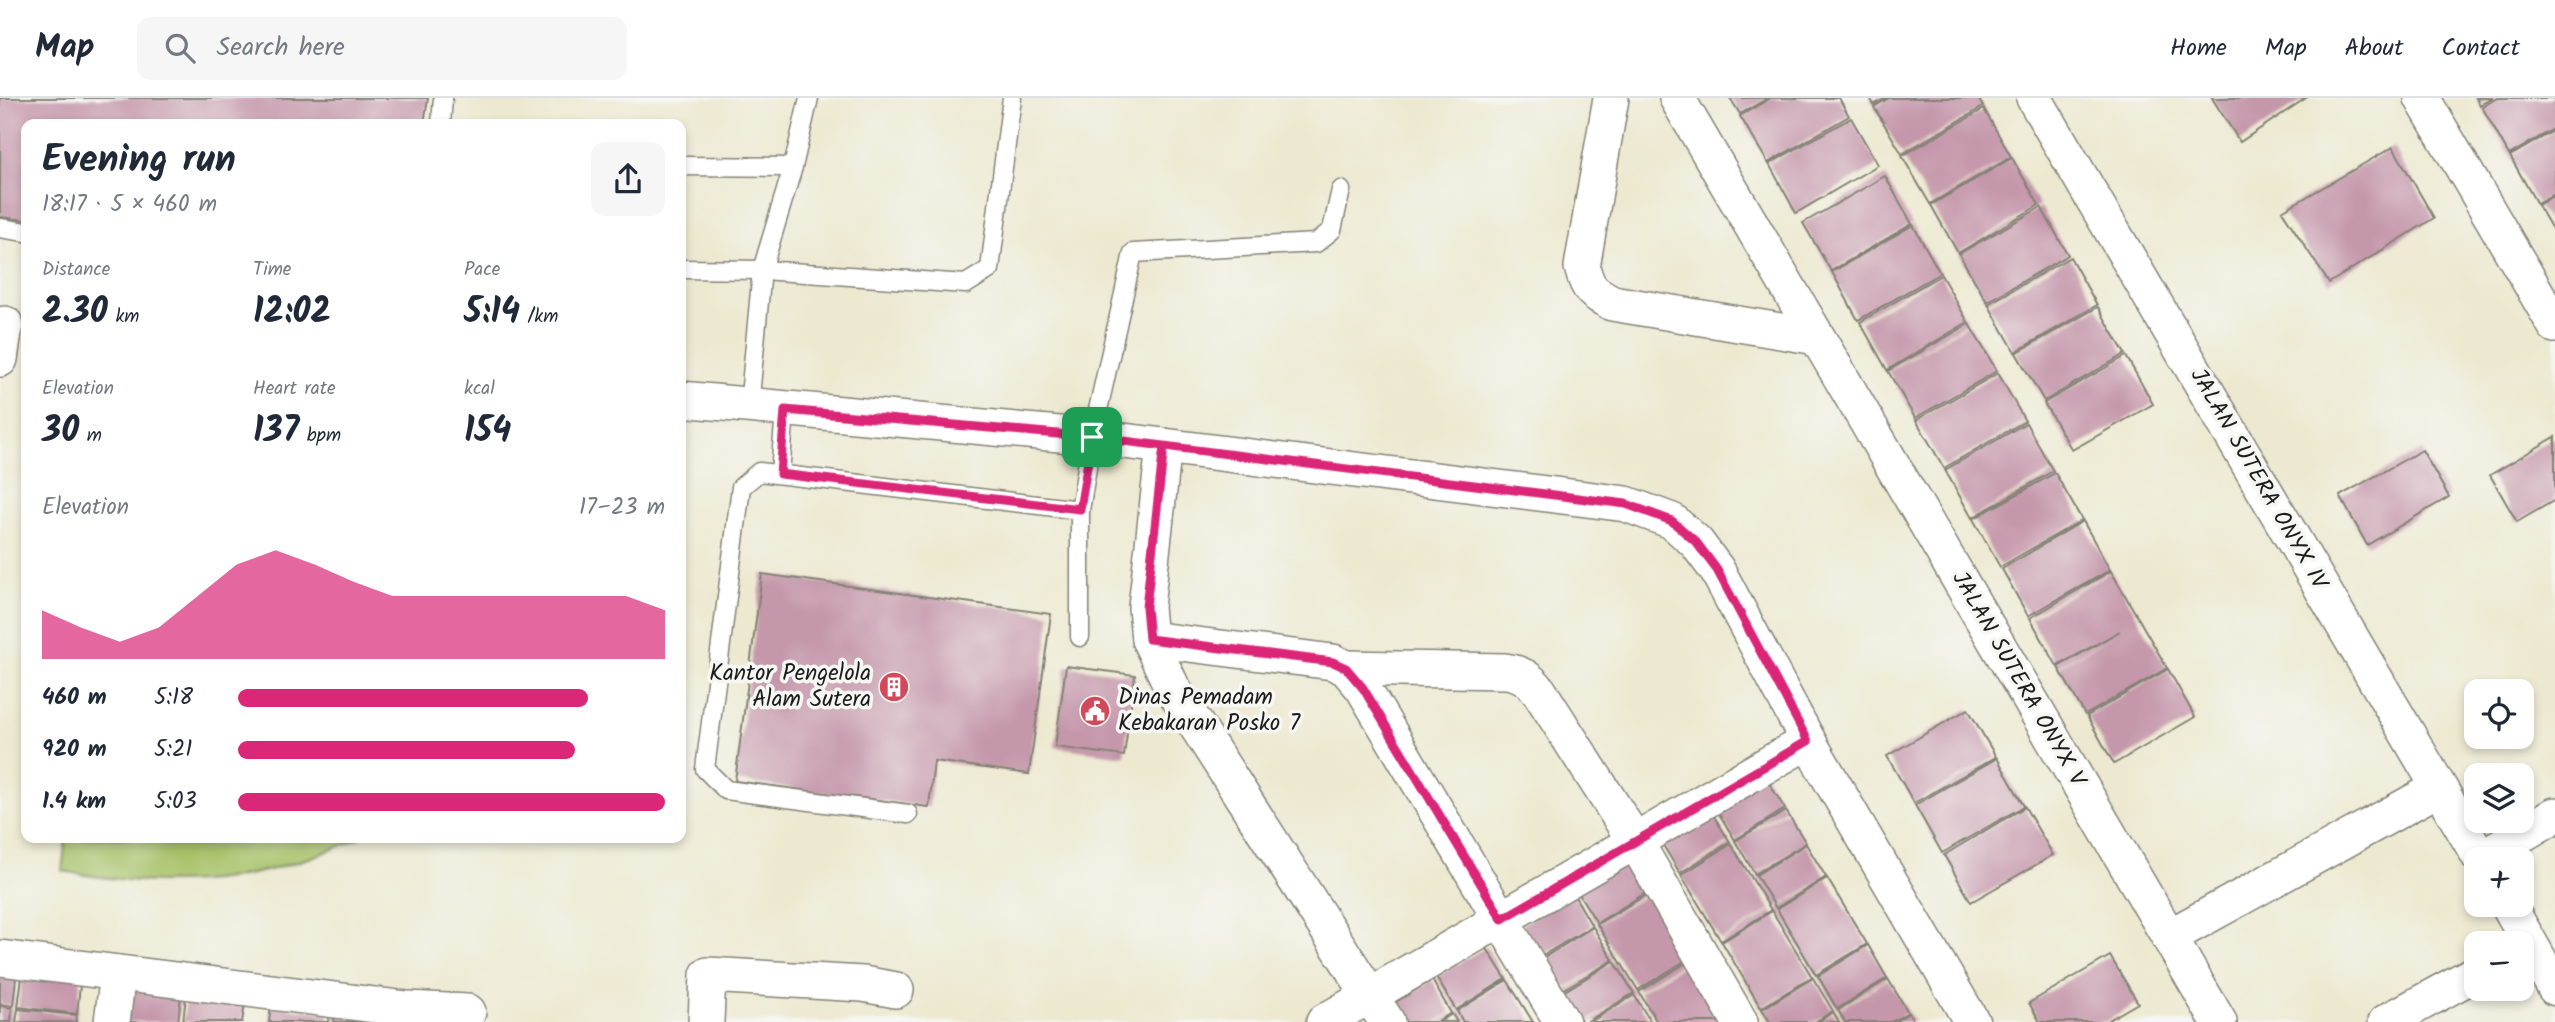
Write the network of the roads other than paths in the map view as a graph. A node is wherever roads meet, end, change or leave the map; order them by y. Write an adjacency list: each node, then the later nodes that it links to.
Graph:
1 (443, 98): 8 (lane)
2 (809, 98): 10 (lane)
3 (1012, 98): 15 (lane)
4 (1611, 98): 18 (street)
5 (1677, 98): 18 (street, JALAN SUTERA ONYX V)
6 (2034, 98): 31 (street, JALAN SUTERA ONYX IV)
7 (2422, 98): 17 (street)
8 (441, 119)
9 (686, 166): 10 (lane)
10 (793, 167): 15 (lane)
11 (1341, 190): 23 (lane)
12 (0, 228): 13 (lane)
13 (21, 231)
14 (686, 269): 15 (lane)
15 (762, 270): 21 (lane)
16 (10, 324): 19 (street)
17 (2555, 325)
18 (1817, 337): 38 (street, JALAN SUTERA ONYX V)
19 (0, 359)
20 (686, 400): 21 (street)
21 (749, 407): 22 (street)
22 (785, 410): 23 (street); 25 (lane)
23 (1092, 437): 24 (street); 26 (lane)
24 (1164, 446): 28 (street); 30 (street)
25 (780, 474): 26 (lane); 32 (lane)
26 (1080, 509): 27 (lane)
27 (1080, 637)
28 (1149, 639): 29 (street); 46 (street)
29 (1346, 668): 34 (street); 37 (street)
30 (1808, 741): 34 (street); 54 (street)
31 (2439, 788): 35 (street, JALAN SUTERA ONYX IV); 38 (street)
32 (908, 814)
33 (2555, 815): 36 (street)
34 (1635, 841): 37 (street); 53 (street)
35 (2474, 847)
36 (2501, 847)
37 (1502, 919): 46 (street); 52 (street)
38 (2169, 937): 55 (street, JALAN SUTERA ONYX V)
39 (2534, 957): 43 (street)
40 (0, 958): 41 (street)
41 (118, 973): 45 (street); 49 (street)
42 (2464, 980): 56 (street)
43 (2555, 988)
44 (896, 990): 50 (street)
45 (261, 1007): 48 (street)
46 (1379, 1008): 51 (street)
47 (468, 1012): 48 (street)
48 (406, 1015)
49 (112, 1022)
50 (706, 1022)
51 (1324, 1022)
52 (1562, 1022)
53 (1740, 1022)
54 (1972, 1022)
55 (2219, 1022)
56 (2386, 1022)

